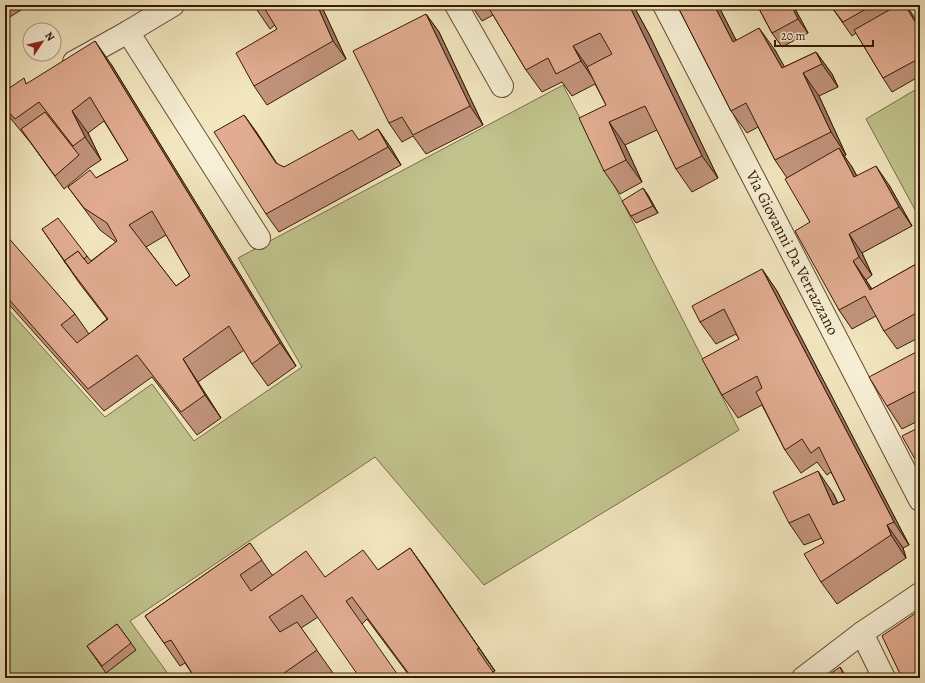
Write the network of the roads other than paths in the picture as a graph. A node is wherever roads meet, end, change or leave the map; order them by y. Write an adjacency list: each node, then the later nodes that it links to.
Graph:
1 (173, 5): 4 (street)
2 (456, 5): 6 (street)
3 (664, 5): 8 (street, Via Giovanni Da Verrazzano)
4 (128, 32): 5 (street); 7 (street)
5 (60, 70)
6 (502, 86)
7 (259, 238)
8 (920, 500)
9 (920, 594): 10 (street)
10 (862, 633): 11 (street); 12 (street)
11 (803, 678)
12 (884, 678)

